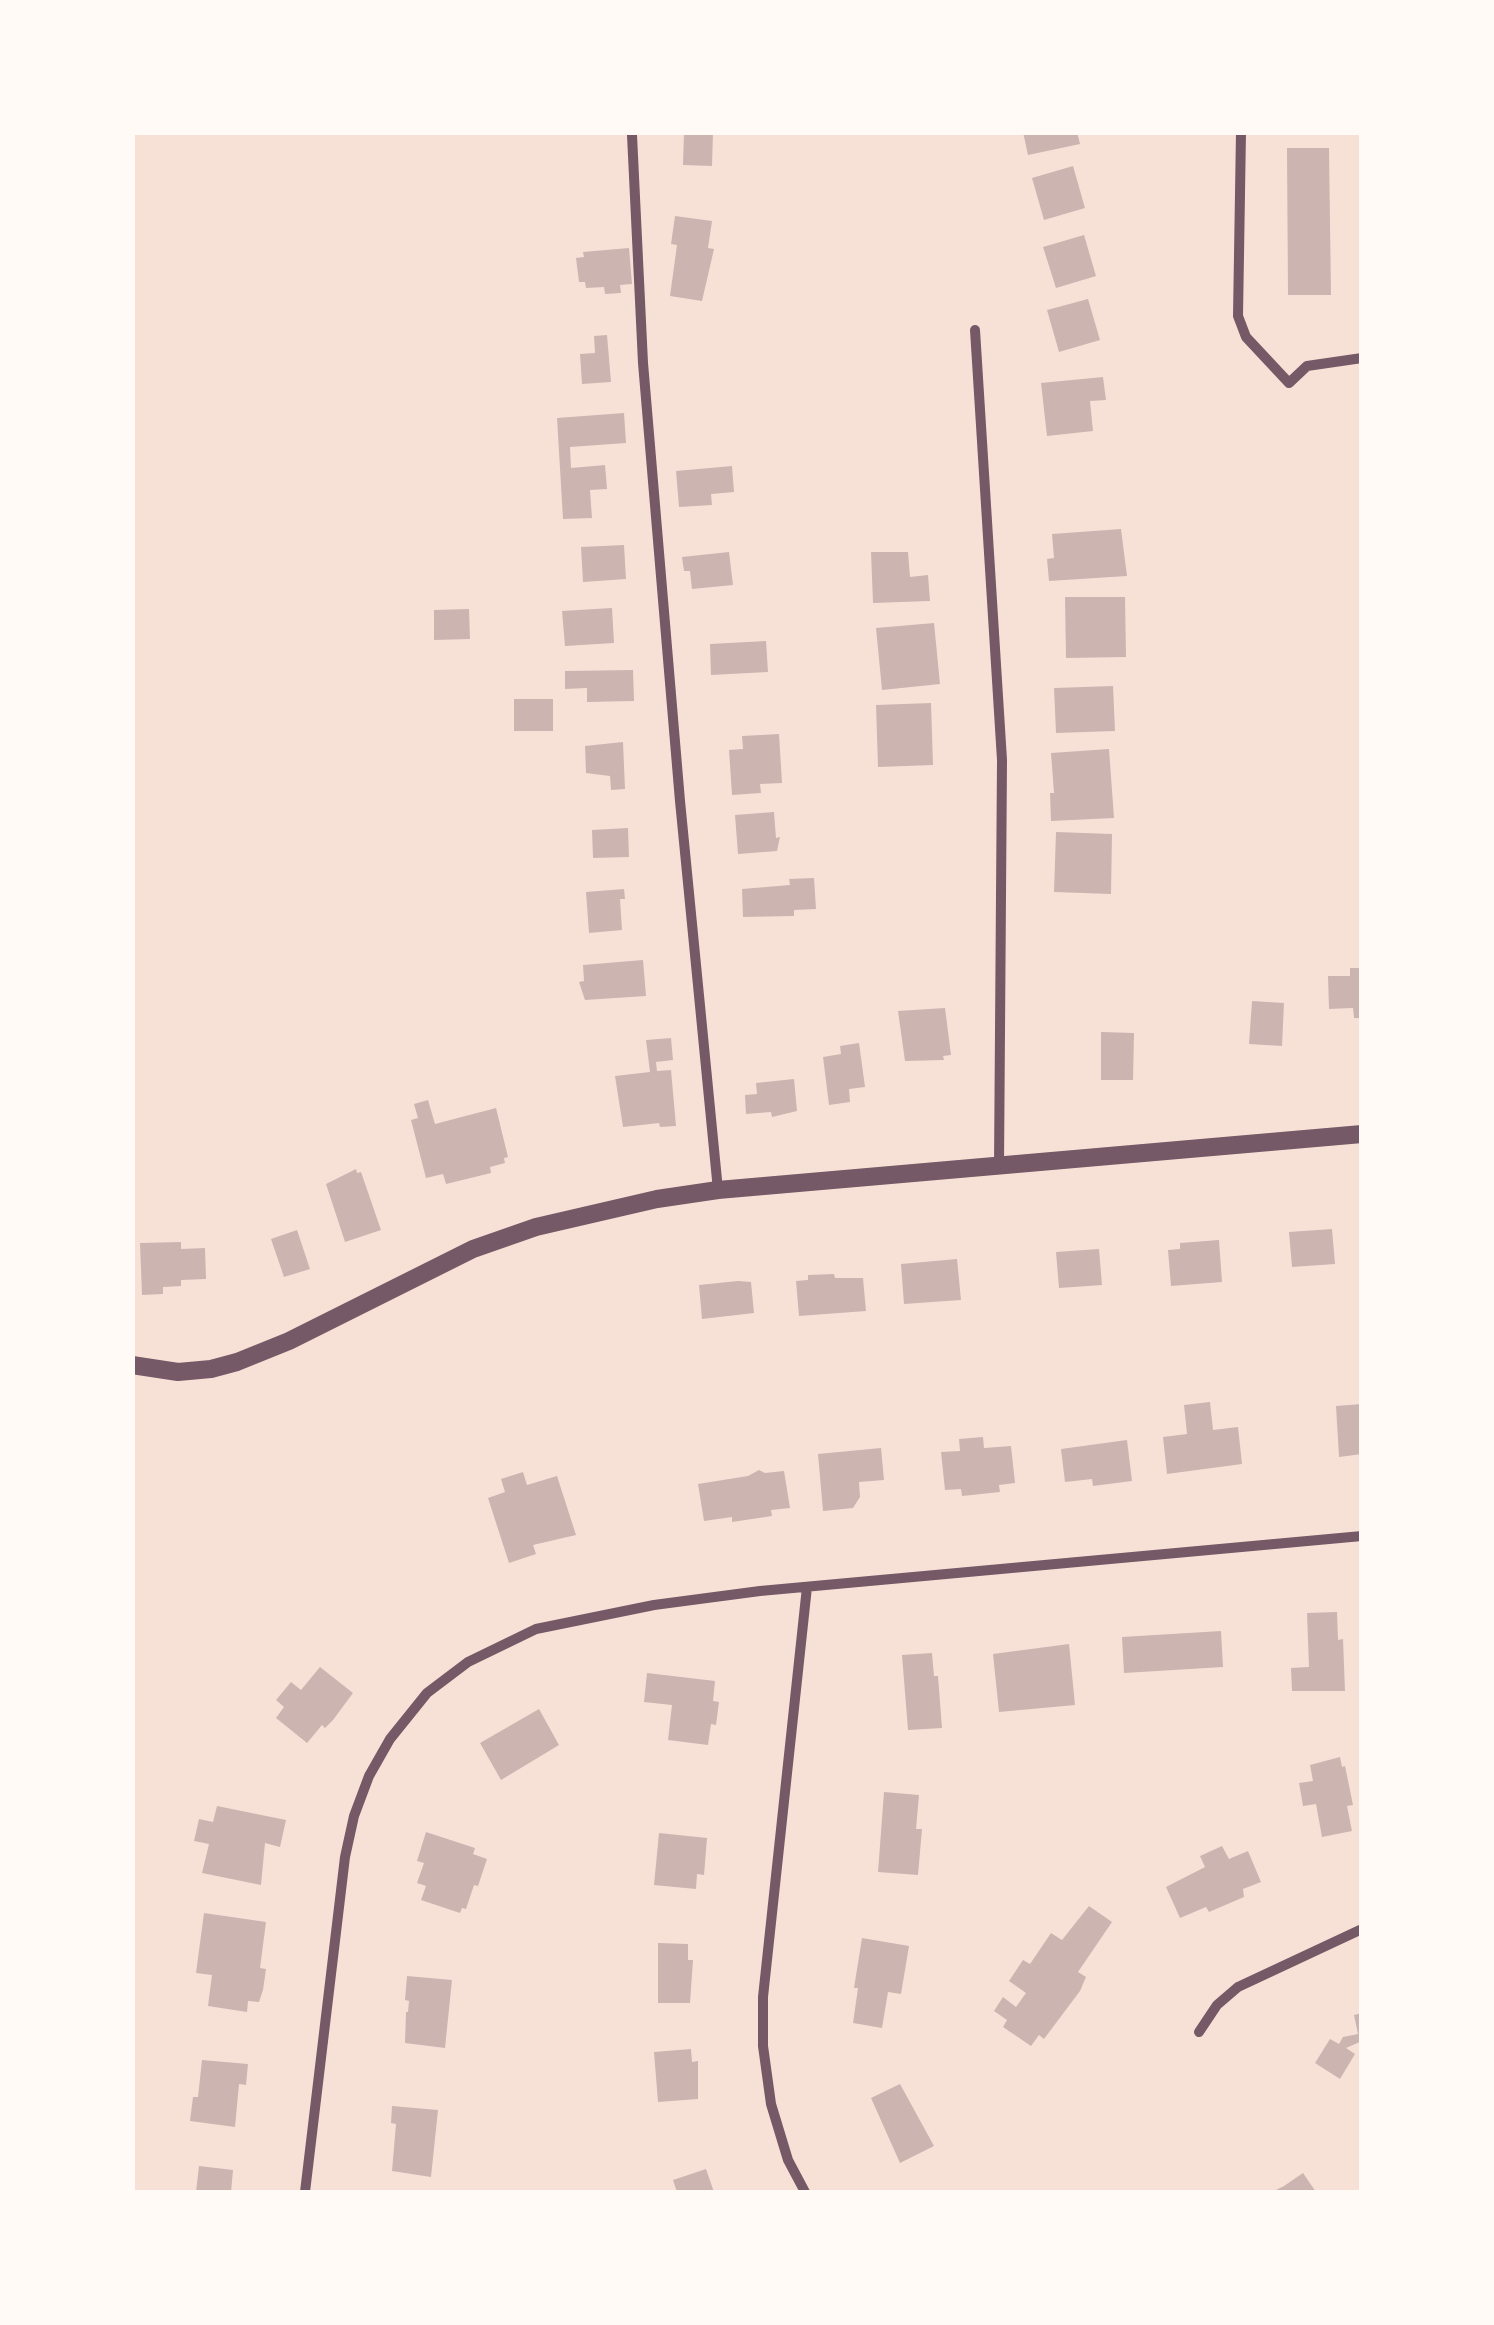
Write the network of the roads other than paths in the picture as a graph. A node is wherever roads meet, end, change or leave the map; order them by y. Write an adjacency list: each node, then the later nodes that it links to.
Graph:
1 (1241, 132): 4 (street)
2 (632, 135): 7 (street)
3 (975, 330): 6 (street)
4 (1362, 358)
5 (1362, 1134): 6 (street)
6 (999, 1165): 7 (street)
7 (718, 1190): 8 (street)
8 (132, 1366)
9 (1362, 1536): 10 (street)
10 (806, 1587): 13 (street); 14 (street)
11 (1362, 1930): 12 (street)
12 (1198, 2032)
13 (305, 2192)
14 (806, 2192)

